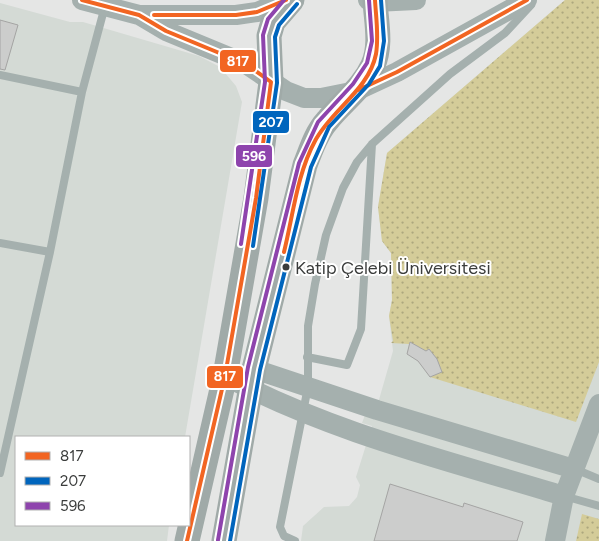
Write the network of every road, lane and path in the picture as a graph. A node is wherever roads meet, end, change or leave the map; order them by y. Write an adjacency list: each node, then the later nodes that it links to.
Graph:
1 (82, 0): 8 (street)
2 (286, 0): 9 (street)
3 (292, 0): 11 (main road)
4 (416, 0): 7 (street)
5 (527, 0): 12 (street)
6 (535, 0): 14 (lane)
7 (372, 1): 12 (main road)
8 (105, 6): 9 (street); 13 (lane)
9 (139, 15): 11 (street)
10 (0, 75): 13 (lane)
11 (271, 82): 12 (street); 18 (main road)
12 (356, 91): 19 (main road)
13 (82, 92): 16 (lane)
14 (372, 144): 17 (lane); 17 (lane)
15 (0, 243): 16 (lane)
16 (50, 252): 24 (lane)
17 (307, 357): 20 (lane)
18 (225, 376): 19 (street); 28 (main road)
19 (252, 379): 20 (street); 22 (street); 29 (main road)
20 (308, 387): 22 (lane); 23 (street)
21 (599, 404): 23 (street)
22 (303, 413): 26 (street); 30 (lane)
23 (574, 469): 25 (lane); 26 (street)
24 (0, 473)
25 (599, 479)
26 (564, 496): 27 (lane); 31 (street)
27 (599, 506)
28 (188, 541)
29 (224, 541)
30 (295, 541)
31 (555, 541)

